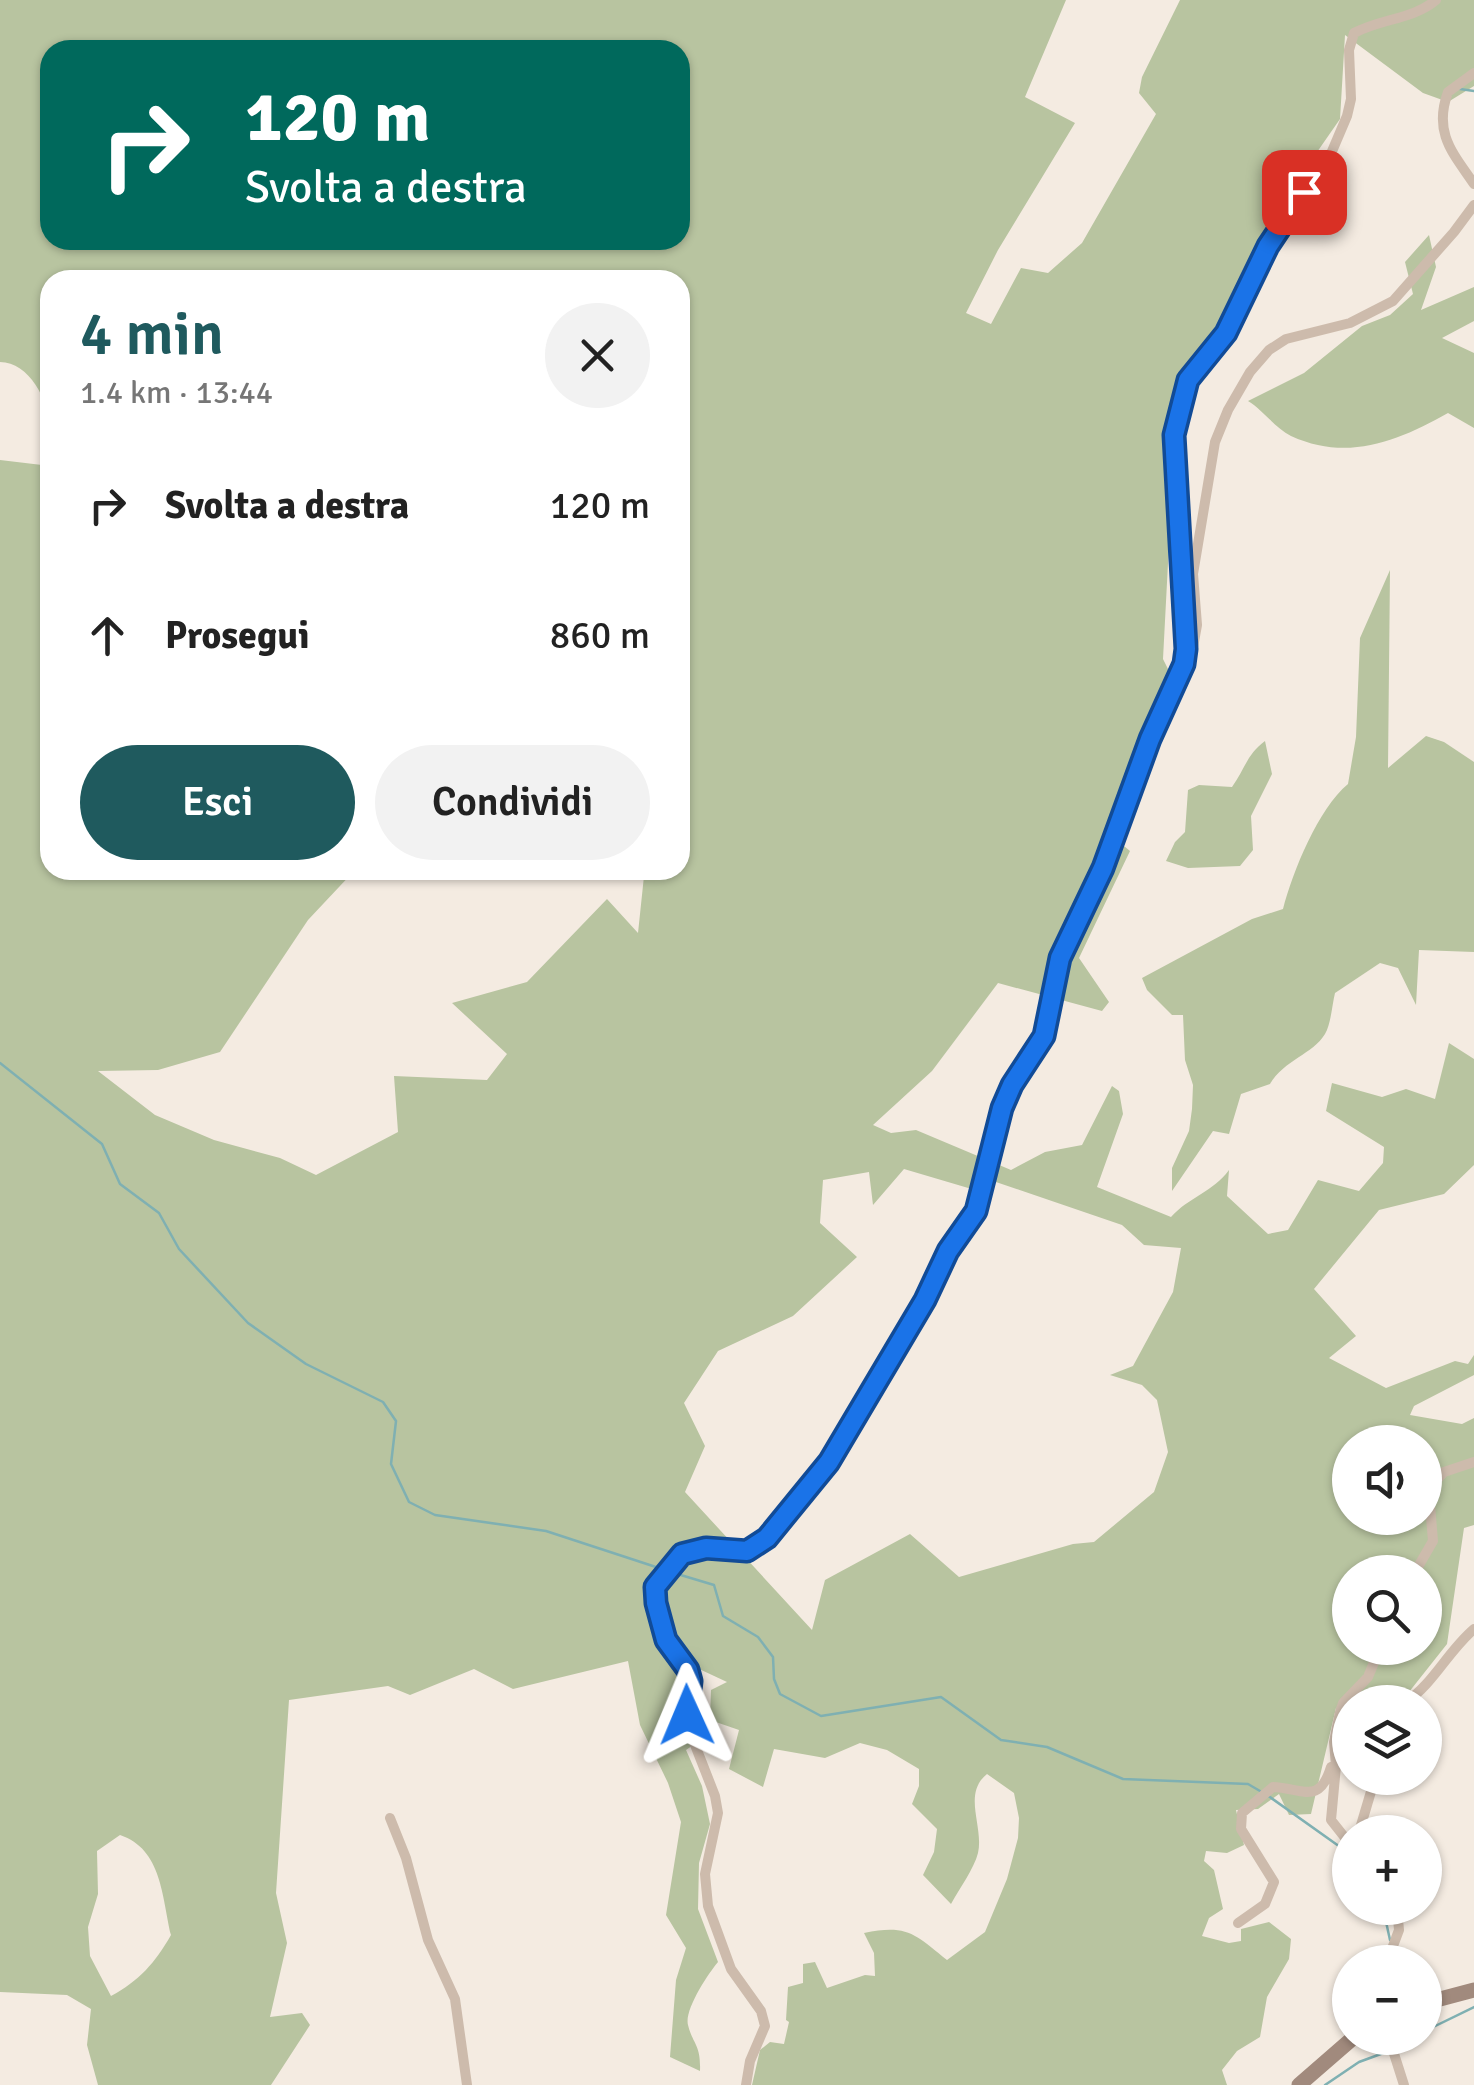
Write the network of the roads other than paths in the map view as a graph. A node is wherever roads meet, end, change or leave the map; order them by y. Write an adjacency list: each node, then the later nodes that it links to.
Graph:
1 (1436, 0): 5 (street)
2 (1474, 73): 3 (street)
3 (1474, 184)
4 (1474, 205): 5 (street)
5 (1186, 649): 20 (street)
6 (1474, 1462): 7 (street)
7 (1425, 1555)
8 (1474, 1630): 9 (street)
9 (1426, 1685)
10 (1332, 1767): 14 (street)
11 (1333, 1795): 13 (street)
12 (390, 1818): 19 (street)
13 (1332, 1821)
14 (1238, 1923)
15 (1474, 1990): 16 (main road)
16 (1442, 1998)
17 (1333, 2055): 21 (main road)
18 (1394, 2055): 22 (street)
19 (467, 2085)
20 (746, 2085)
21 (1299, 2085)
22 (1404, 2085)

